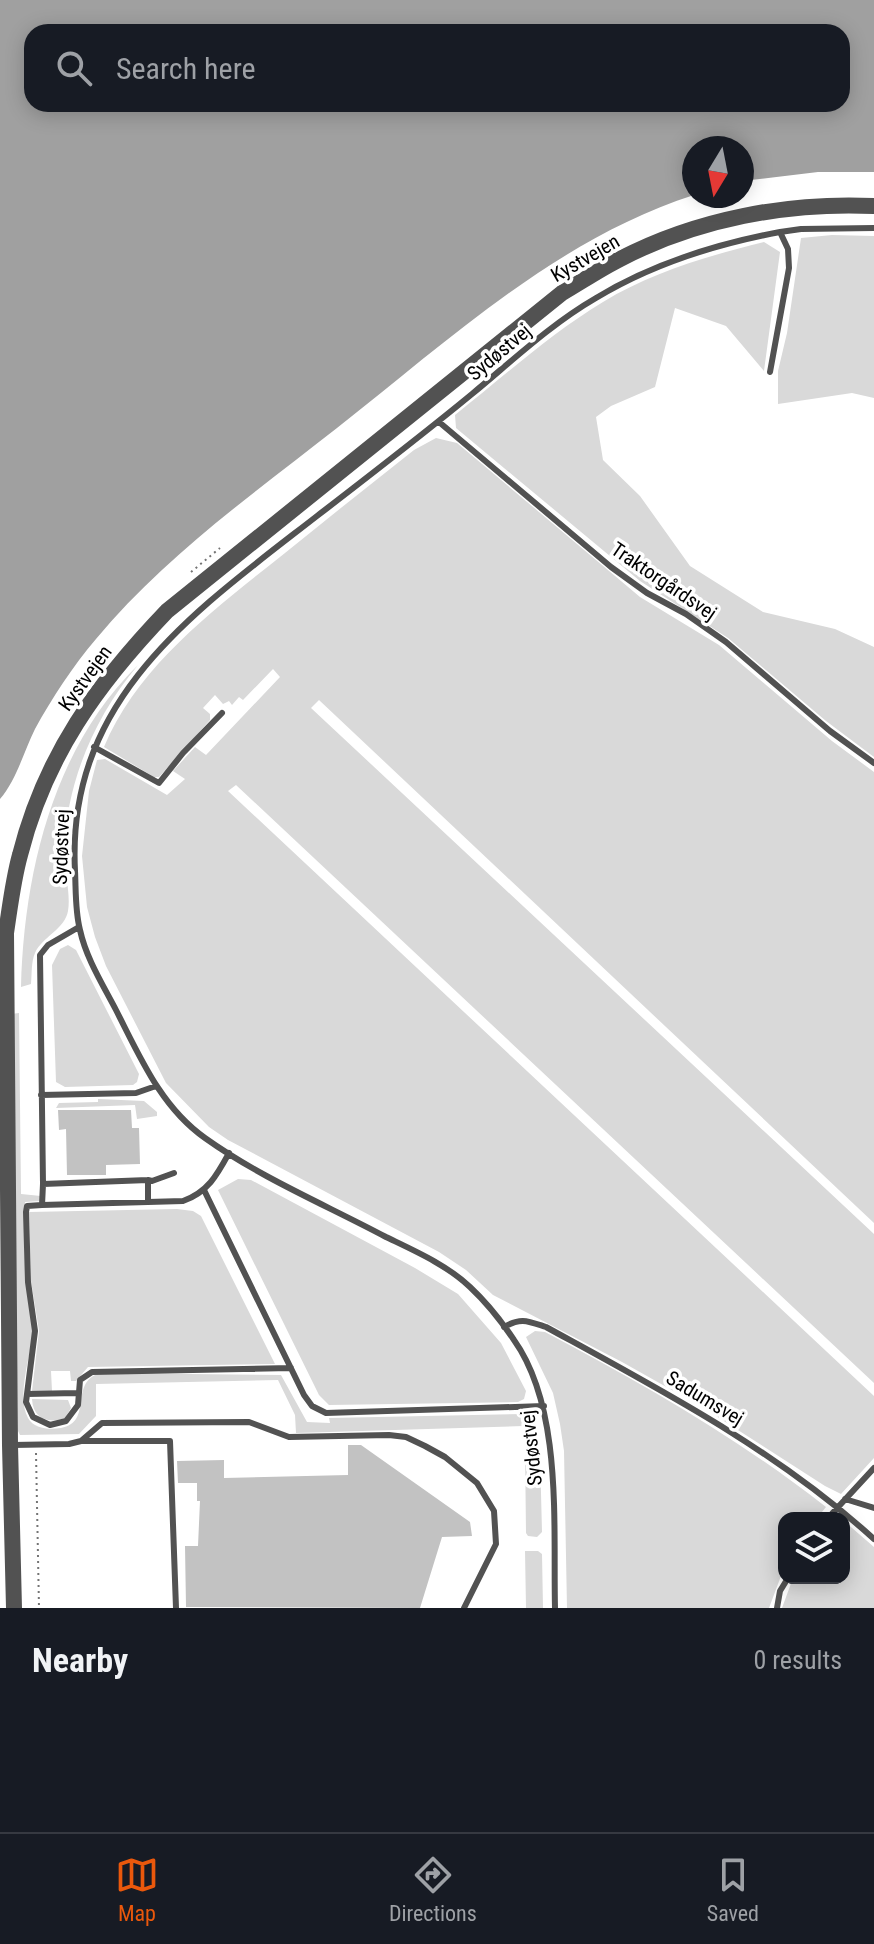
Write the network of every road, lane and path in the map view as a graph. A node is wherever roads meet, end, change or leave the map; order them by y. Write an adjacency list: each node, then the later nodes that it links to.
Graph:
1 (874, 206): 20 (street, Kystvejen)
2 (874, 228): 3 (lane, Sydøstvej)
3 (780, 232): 4 (lane); 5 (lane, Sydøstvej)
4 (770, 372)
5 (439, 422): 7 (lane, Sydøstvej); 8 (lane, Traktorgårdsvej)
6 (222, 713): 7 (lane)
7 (94, 747): 9 (lane, Sydøstvej)
8 (874, 763)
9 (79, 927): 10 (lane, Sydøstvej); 11 (lane)
10 (156, 1086): 11 (lane); 12 (lane, Sydøstvej)
11 (41, 1095): 15 (lane)
12 (229, 1153): 16 (lane); 19 (lane, Sydøstvej)
13 (174, 1173): 14 (lane)
14 (148, 1180): 15 (lane); 17 (lane)
15 (43, 1184): 18 (lane)
16 (204, 1190): 17 (lane); 21 (lane)
17 (148, 1202): 18 (lane)
18 (42, 1205): 23 (lane)
19 (504, 1327): 24 (lane, Sydøstvej); 30 (lane, Sadumsvej)
20 (5, 1353): 27 (street, Kystvejen)
21 (291, 1368): 22 (lane); 24 (lane)
22 (77, 1393): 23 (lane); 23 (lane)
23 (27, 1394)
24 (544, 1406): 39 (lane, Sydøstvej)
25 (81, 1441): 26 (lane); 37 (lane); 38 (lane)
26 (35, 1444): 27 (lane); 36 (path)
27 (10, 1445): 35 (street, Kystvejen)
28 (874, 1468): 29 (lane)
29 (845, 1499): 30 (lane); 31 (lane)
30 (838, 1507): 32 (lane); 33 (lane, Sadumsvej)
31 (874, 1508)
32 (833, 1512)
33 (874, 1539)
34 (784, 1584): 40 (lane)
35 (14, 1608)
36 (39, 1608)
37 (176, 1608)
38 (464, 1608)
39 (555, 1608)
40 (777, 1608)

